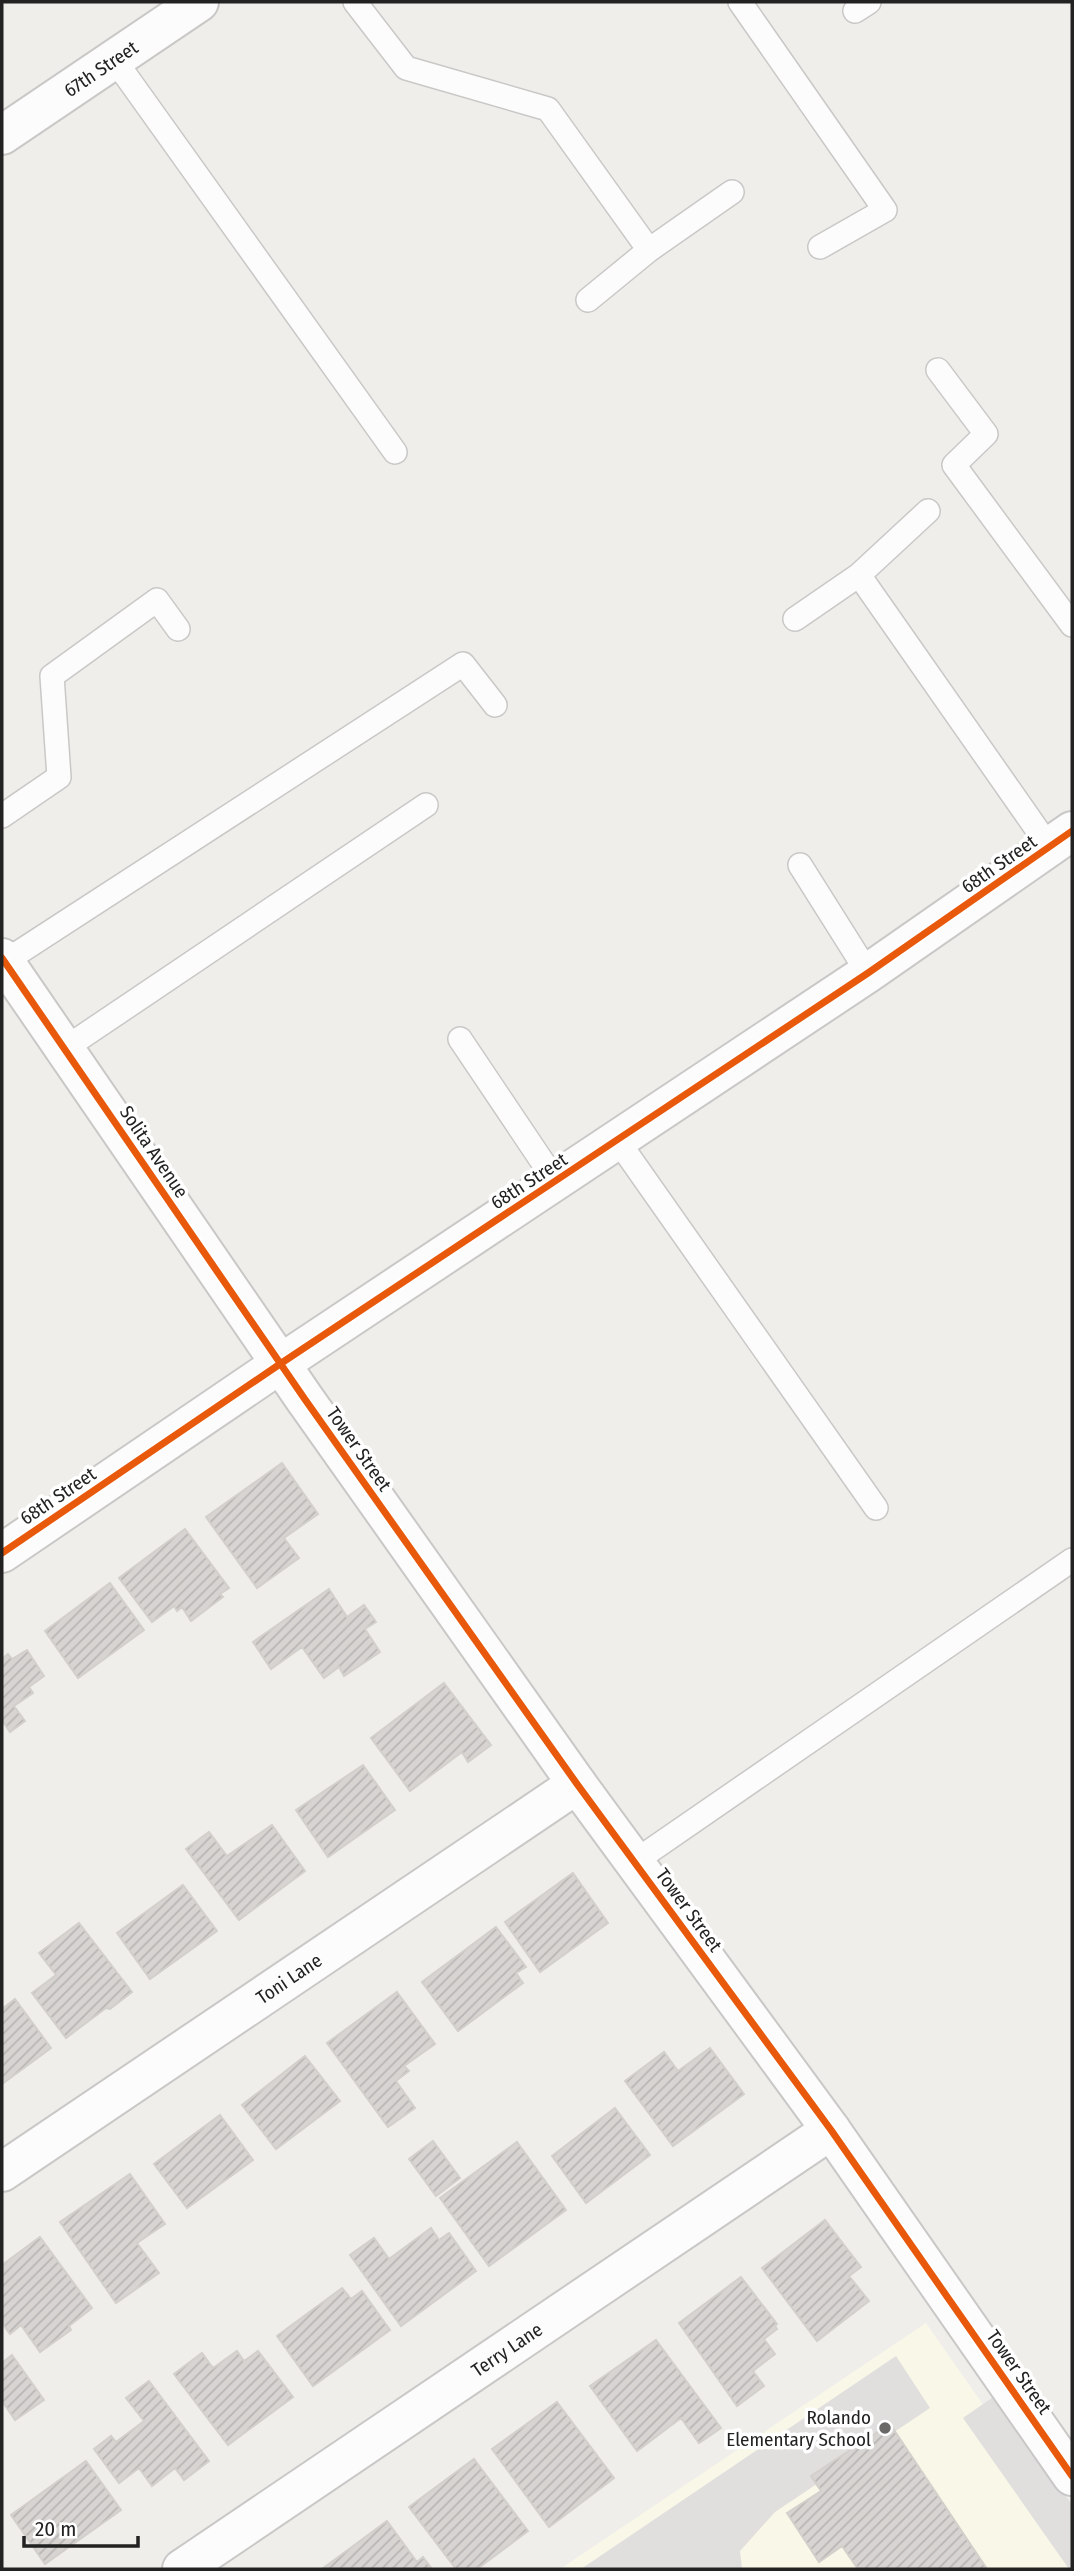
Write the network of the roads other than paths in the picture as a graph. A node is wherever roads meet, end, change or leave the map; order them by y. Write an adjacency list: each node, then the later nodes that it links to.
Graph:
1 (200, 2): 4 (street, 67th Street)
2 (355, 2): 8 (lane)
3 (740, 2): 7 (lane)
4 (114, 59): 5 (street, 67th Street); 11 (lane)
5 (2, 135)
6 (732, 192): 8 (lane)
7 (820, 247)
8 (649, 250): 9 (lane)
9 (588, 300)
10 (938, 370): 15 (lane)
11 (395, 452)
12 (928, 511): 13 (lane)
13 (859, 575): 14 (lane); 20 (lane)
14 (795, 619)
15 (1072, 625)
16 (178, 629): 19 (lane)
17 (495, 705): 22 (lane)
18 (426, 805): 25 (lane)
19 (2, 816)
20 (1063, 846): 23 (street, 68th Street)
21 (800, 865): 23 (lane)
22 (3, 960): 25 (street, Solita Avenue)
23 (868, 973): 26 (street, 68th Street)
24 (460, 1039): 27 (lane)
25 (64, 1049): 28 (street, Solita Avenue)
26 (618, 1141): 27 (street, 68th Street); 29 (lane)
27 (556, 1182): 28 (street, 68th Street)
28 (280, 1364): 30 (street, 68th Street); 32 (street, Tower Street)
29 (876, 1507)
30 (2, 1553)
31 (1072, 1560): 33 (lane)
32 (577, 1784): 33 (street, Tower Street); 35 (street, Toni Lane)
33 (634, 1862): 34 (street, Tower Street)
34 (831, 2130): 36 (street, Tower Street); 37 (street, Terry Lane)
35 (2, 2172)
36 (1072, 2476)
37 (181, 2569)

